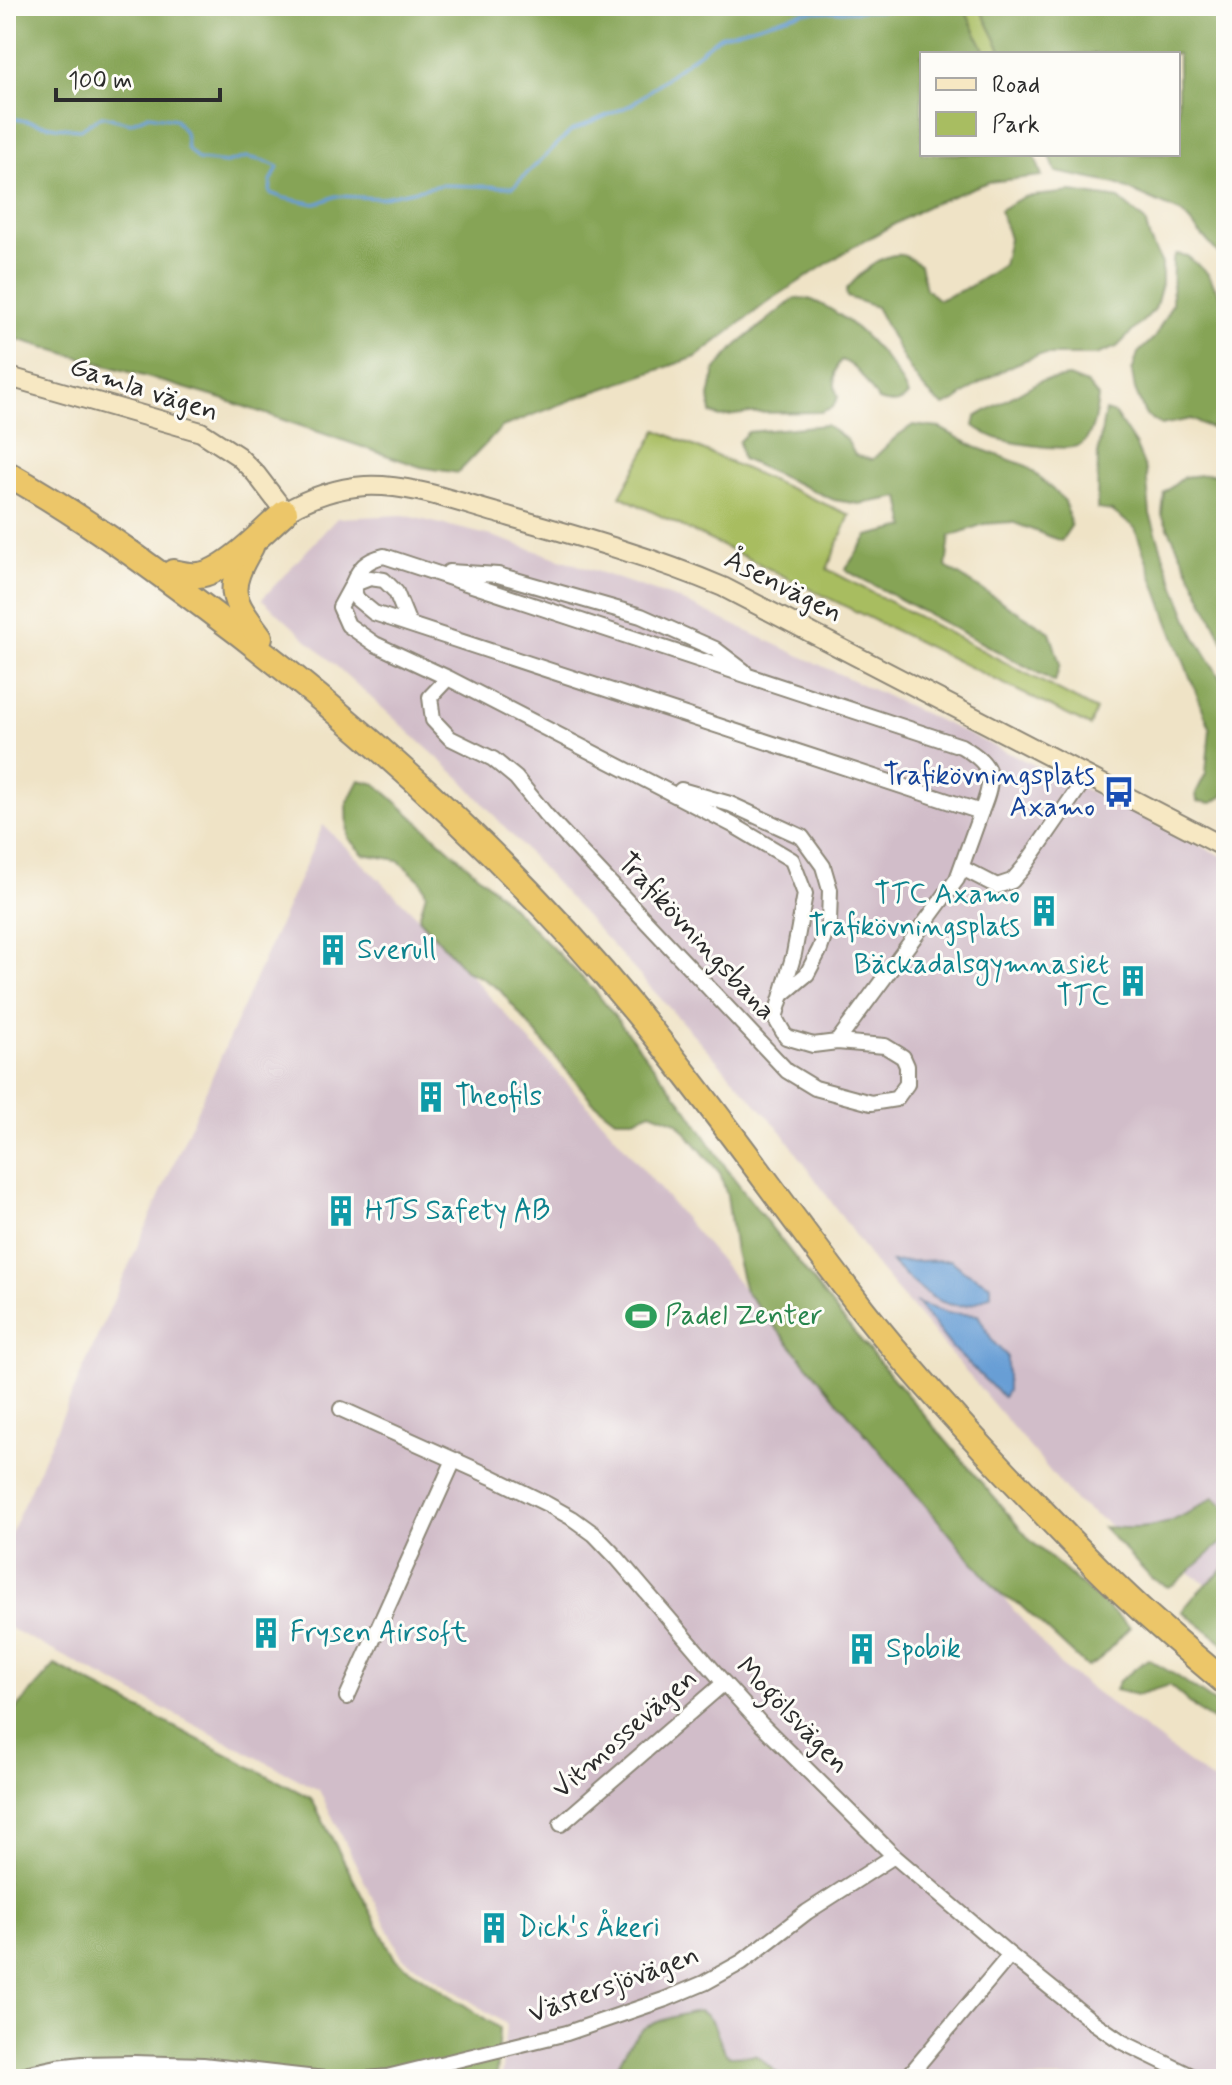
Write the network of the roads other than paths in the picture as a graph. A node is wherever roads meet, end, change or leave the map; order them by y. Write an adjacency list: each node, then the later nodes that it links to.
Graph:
1 (6, 376): 4 (street, Gamla vägen)
2 (6, 464): 7 (highway)
3 (6, 473): 24 (highway)
4 (285, 512): 5 (highway); 13 (street, Åsenvägen)
5 (257, 538): 7 (highway); 10 (highway)
6 (426, 570): 8 (street); 12 (street); 12 (street)
7 (173, 572): 10 (highway)
8 (352, 585): 9 (street); 9 (street); 11 (street, Trafikövningsbana)
9 (409, 624): 15 (street)
10 (260, 637): 22 (highway)
11 (448, 678): 14 (street, Trafikövningsbana); 19 (street, Trafikövningsbana)
12 (754, 678): 15 (street)
13 (1087, 776): 16 (street, Åsenvägen); 17 (street)
14 (649, 781): 18 (street, Trafikövningsbana); 18 (street, Trafikövningsbana)
15 (981, 812): 17 (street)
16 (1226, 848)
17 (962, 868): 19 (street)
18 (782, 995): 19 (street, Trafikövningsbana)
19 (837, 1042)
20 (341, 1409): 21 (street, Mogölsvägen)
21 (454, 1460): 23 (street, Mogölsvägen); 25 (street)
22 (1226, 1669)
23 (724, 1683): 26 (street, Vitmossevägen); 27 (street, Mogölsvägen)
24 (1226, 1683)
25 (347, 1697)
26 (561, 1824)
27 (894, 1856): 28 (street, Mogölsvägen); 29 (street, Västersjövägen)
28 (1010, 1955): 33 (street); 34 (street, Mogölsvägen)
29 (387, 2078): 32 (street, Västersjövägen)
30 (19, 2079): 31 (street)
31 (325, 2079)
32 (367, 2079)
33 (906, 2079)
34 (1198, 2079)

